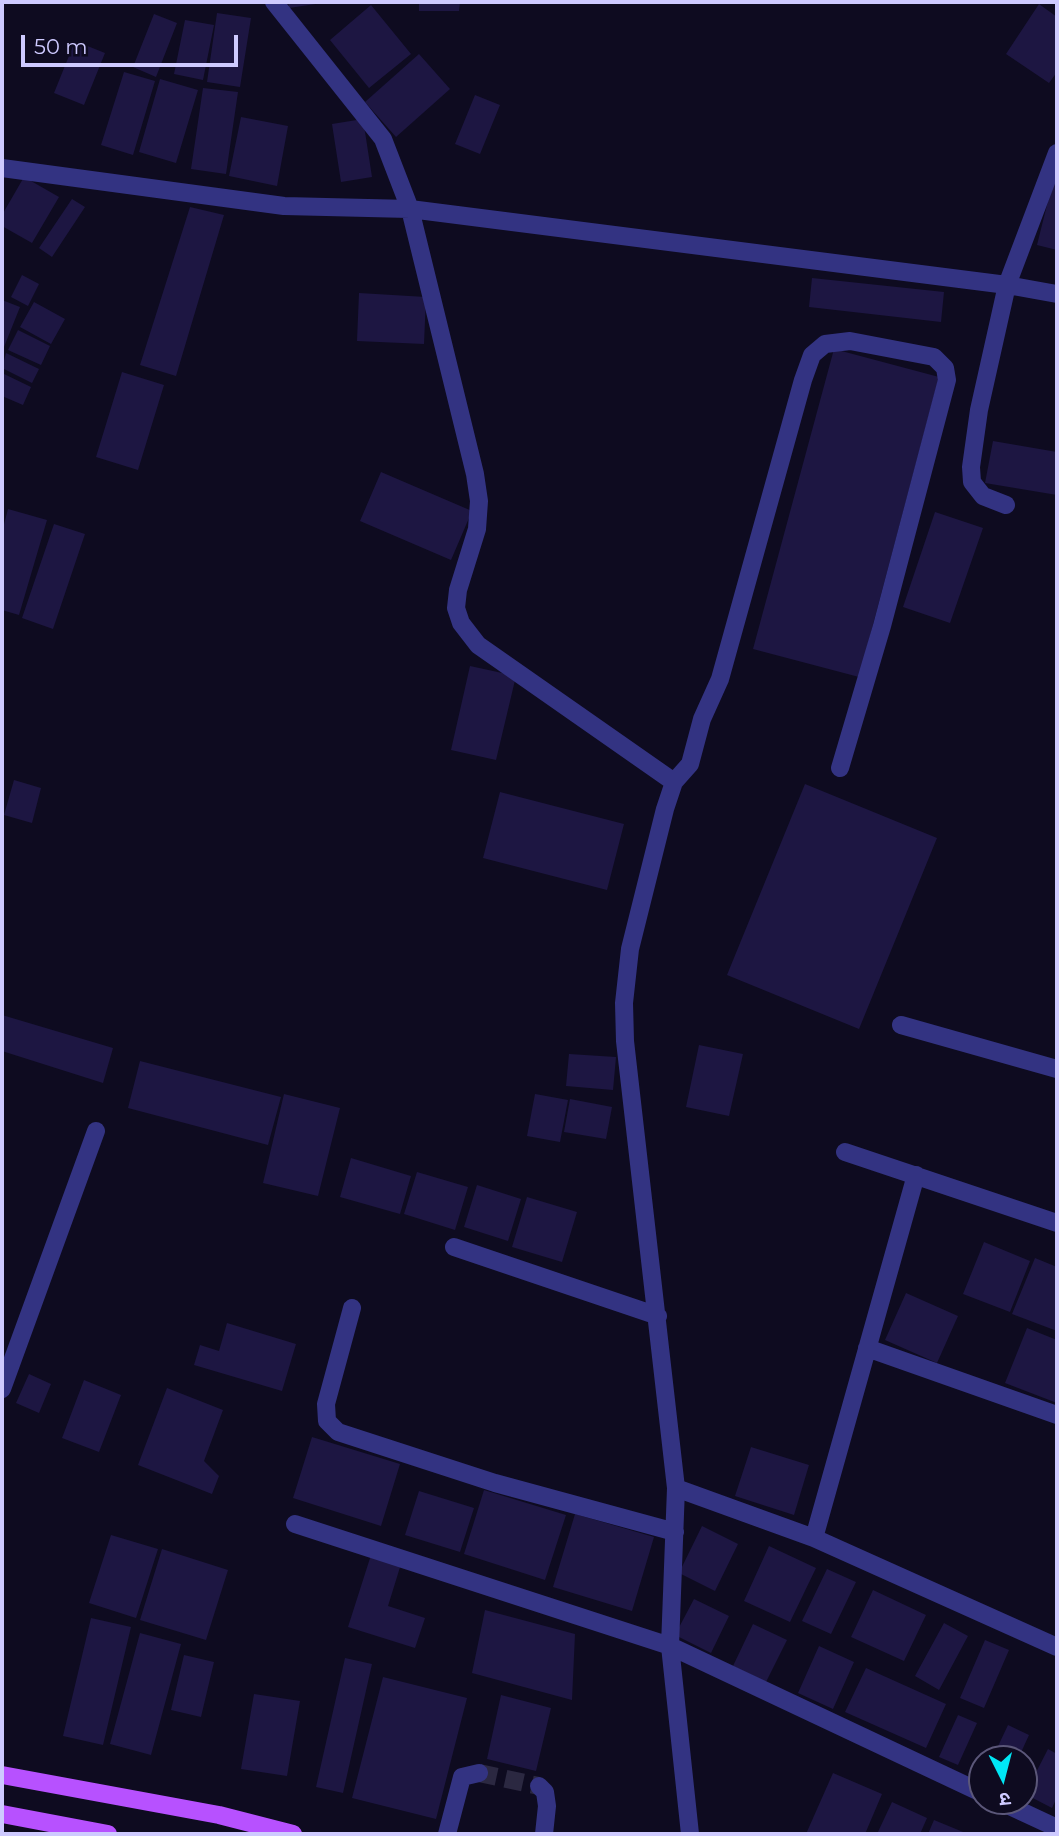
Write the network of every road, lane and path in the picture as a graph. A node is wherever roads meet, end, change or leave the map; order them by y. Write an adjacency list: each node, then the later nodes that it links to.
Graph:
1 (274, 2): 4 (street)
2 (1057, 153): 5 (street)
3 (2, 168): 4 (street)
4 (410, 209): 5 (street); 9 (street)
5 (1007, 285): 6 (street); 7 (street)
6 (1057, 294)
7 (1006, 505)
8 (840, 768): 9 (street)
9 (674, 782): 18 (street)
10 (901, 1026): 11 (street)
11 (1057, 1069)
12 (96, 1131): 20 (street)
13 (845, 1152): 14 (street)
14 (916, 1175): 15 (street); 19 (street)
15 (1057, 1223)
16 (454, 1247): 18 (street)
17 (352, 1308): 24 (street)
18 (658, 1316): 22 (street)
19 (867, 1348): 21 (street); 25 (street)
20 (2, 1389)
21 (1057, 1415)
22 (676, 1488): 24 (street); 25 (street)
23 (295, 1524): 26 (street)
24 (675, 1532): 26 (street)
25 (814, 1538): 27 (street)
26 (670, 1646): 31 (street); 39 (street)
27 (1057, 1647)
28 (478, 1773): 37 (street)
29 (2, 1775): 36 (main road)
30 (539, 1786): 38 (street)
31 (968, 1786)
32 (2, 1814): 35 (main road)
33 (1029, 1815): 34 (street)
34 (1057, 1828)
35 (108, 1834)
36 (293, 1834)
37 (447, 1834)
38 (544, 1834)
39 (690, 1834)

